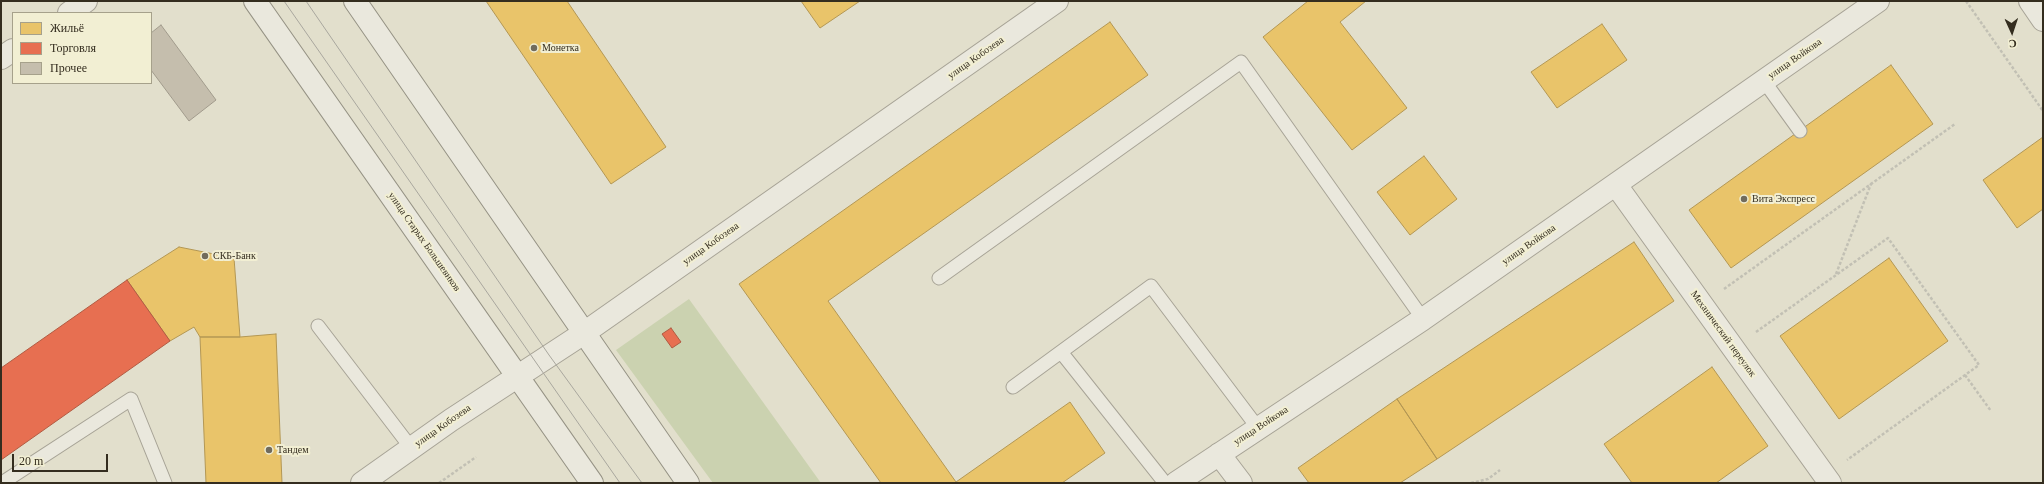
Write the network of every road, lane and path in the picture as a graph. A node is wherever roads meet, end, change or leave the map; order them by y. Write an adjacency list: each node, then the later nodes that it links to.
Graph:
1 (86, 1): 8 (street)
2 (255, 1): 27 (street, улица Старых Большевиков)
3 (355, 1): 23 (street)
4 (1058, 1): 23 (street, улица Кобозева)
5 (1878, 1): 12 (street, улица Войкова)
6 (1966, 1): 13 (path)
7 (2030, 1): 9 (street)
8 (70, 12)
9 (2043, 20)
10 (12, 51): 11 (street)
11 (1, 58)
12 (1764, 81): 15 (lane); 17 (street, улица Войкова)
13 (2043, 111)
14 (1954, 124): 16 (path)
15 (1800, 131)
16 (1871, 184): 18 (path); 20 (path)
17 (1616, 185): 21 (street, улица Войкова); 46 (street, Механический переулок)
18 (1836, 275): 24 (path); 26 (path)
19 (939, 278): 21 (lane)
20 (1722, 290)
21 (1423, 319): 30 (street, улица Войкова)
22 (318, 326): 31 (lane)
23 (584, 333): 27 (street, улица Кобозева); 41 (street)
24 (1753, 334)
25 (1061, 352): 28 (lane); 30 (lane); 42 (lane)
26 (1965, 375): 29 (path); 34 (path)
27 (518, 376): 31 (street, улица Кобозева); 40 (street, улица Старых Большевиков)
28 (1013, 387)
29 (1991, 411)
30 (1258, 428): 32 (street, улица Войкова)
31 (412, 449): 38 (street, улица Кобозева)
32 (1219, 454): 43 (street, улица Войкова); 44 (street)
33 (476, 457): 39 (path)
34 (1845, 462)
35 (1500, 470): 45 (path)
36 (2, 483): 37 (lane)
37 (165, 483)
38 (362, 483)
39 (439, 483)
40 (592, 483)
41 (688, 483)
42 (1164, 483)
43 (1176, 483)
44 (1240, 483)
45 (1471, 483)
46 (1830, 483)

